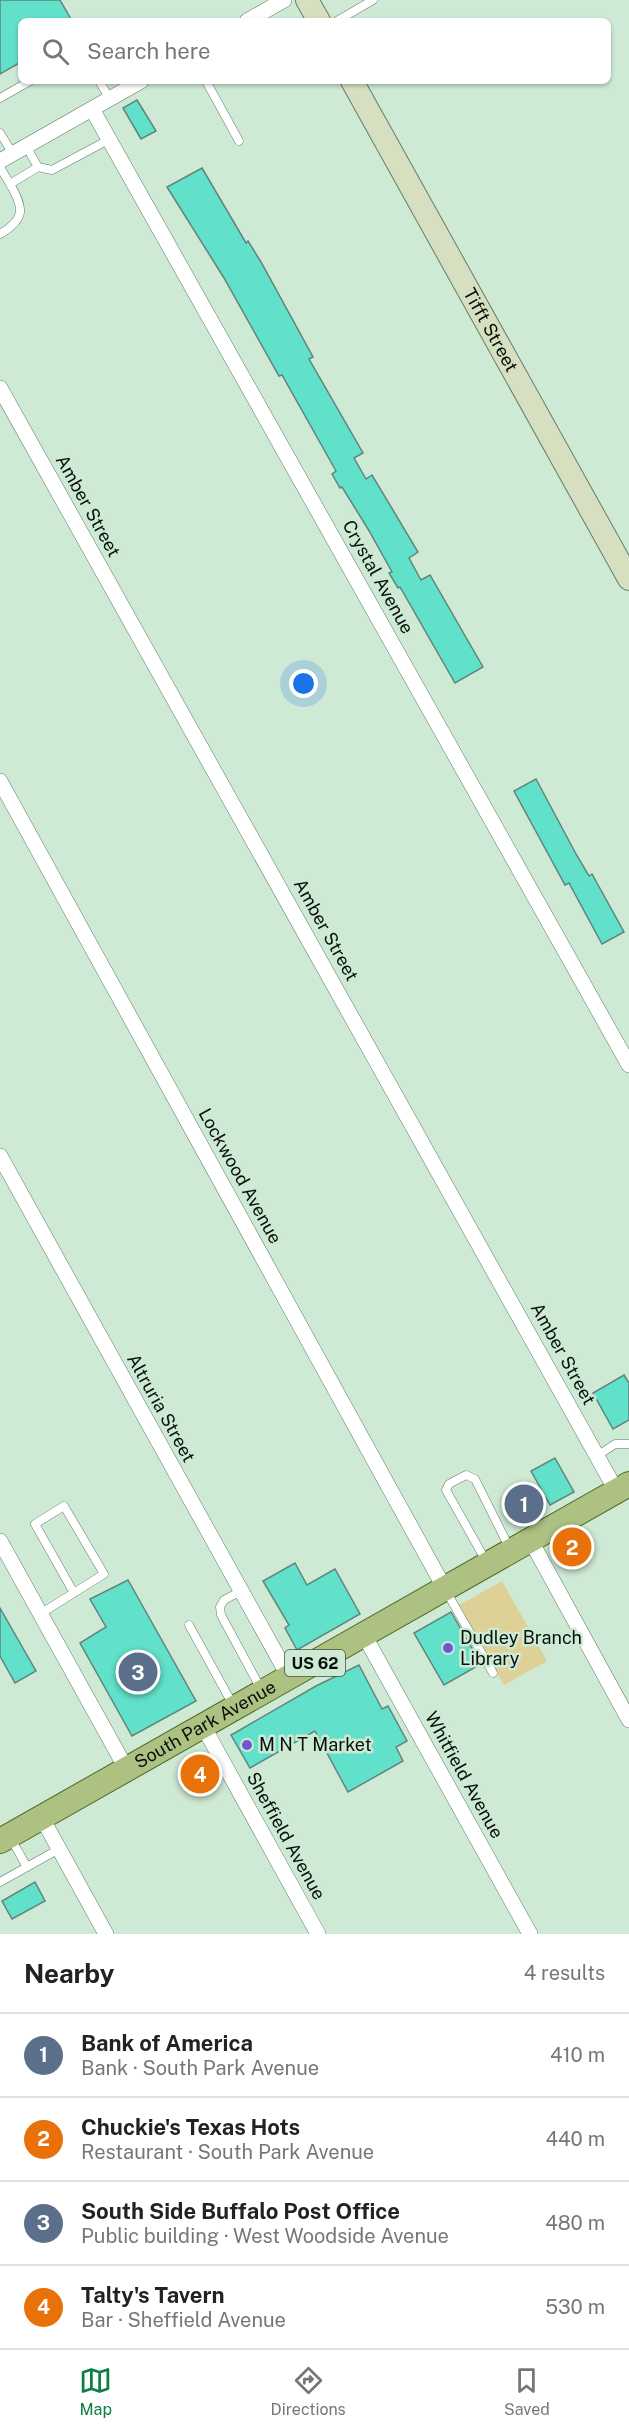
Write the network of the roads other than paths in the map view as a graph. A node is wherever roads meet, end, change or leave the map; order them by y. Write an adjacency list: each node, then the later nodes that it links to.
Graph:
1 (284, 0): 4 (street)
2 (308, 0): 5 (street)
3 (373, 0): 6 (lane)
4 (252, 18)
5 (317, 18)
6 (342, 18)
7 (25, 84): 12 (lane)
8 (101, 84): 13 (lane)
9 (136, 84): 13 (street)
10 (208, 84): 17 (lane)
11 (354, 84): 24 (street, Tifft Street)
12 (0, 98)
13 (110, 99): 14 (street)
14 (92, 109): 16 (street, Crystal Avenue); 18 (street)
15 (0, 133): 18 (lane)
16 (110, 140): 20 (lane); 26 (street, Crystal Avenue)
17 (239, 141)
18 (13, 154): 20 (lane)
19 (0, 167): 21 (lane)
20 (38, 167): 21 (lane)
21 (10, 184): 22 (lane)
22 (0, 234)
23 (0, 388): 29 (street, Amber Street)
24 (629, 579)
25 (0, 781): 34 (street, Lockwood Avenue)
26 (629, 1065)
27 (0, 1156): 35 (street, Altruria Street)
28 (629, 1444): 29 (lane)
29 (597, 1456): 30 (street, Amber Street)
30 (623, 1488): 32 (main road, South Park Avenue / US 62)
31 (0, 1541): 37 (street)
32 (521, 1546): 33 (main road, South Park Avenue / US 62); 33 (lane); 44 (street)
33 (488, 1565): 34 (main road, South Park Avenue / US 62)
34 (446, 1589): 39 (main road, South Park Avenue / US 62); 40 (lane)
35 (241, 1591): 41 (street, Altruria Street); 42 (lane)
36 (74, 1593): 36 (lane); 37 (lane)
37 (40, 1614): 46 (street)
38 (189, 1625): 43 (lane)
39 (364, 1635): 41 (main road, South Park Avenue / US 62); 54 (street, Whitfield Avenue)
40 (493, 1672)
41 (290, 1677): 42 (main road, South Park Avenue / US 62)
42 (264, 1693): 43 (main road, South Park Avenue / US 62)
43 (236, 1709): 45 (main road, South Park Avenue / US 62)
44 (629, 1720)
45 (203, 1726): 46 (main road, South Park Avenue / US 62); 53 (street, Sheffield Avenue)
46 (127, 1770): 47 (main road, South Park Avenue / US 62)
47 (42, 1818): 48 (main road, South Park Avenue / US 62); 49 (street)
48 (5, 1839): 50 (lane)
49 (59, 1849): 50 (lane); 52 (street)
50 (27, 1867): 51 (lane)
51 (0, 1882)
52 (106, 1934)
53 (318, 1934)
54 (530, 1934)

